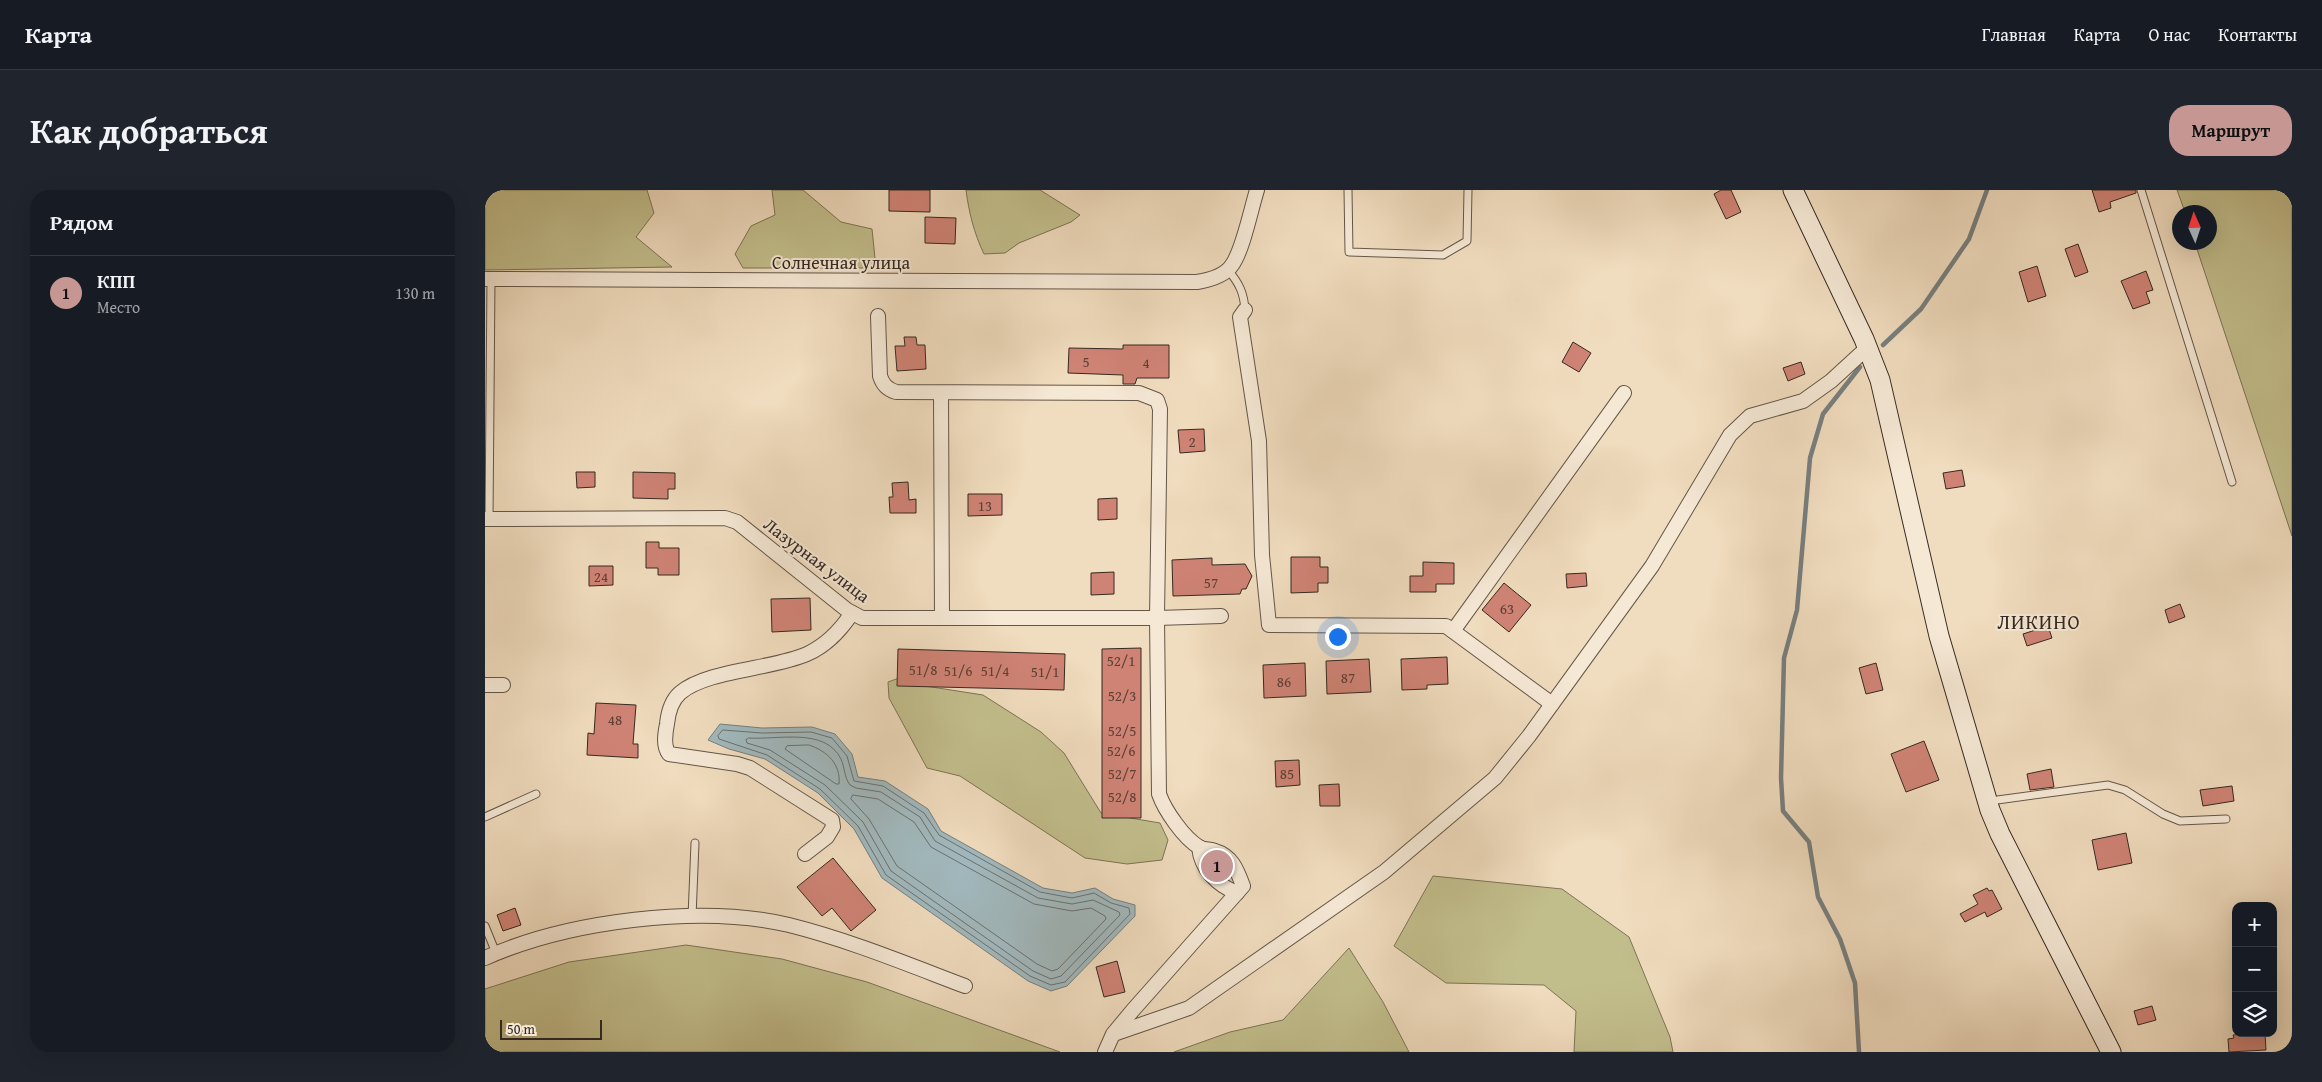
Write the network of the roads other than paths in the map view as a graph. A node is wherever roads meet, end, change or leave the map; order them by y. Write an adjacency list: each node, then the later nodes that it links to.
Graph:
1 (1257, 190): 6 (street)
2 (1348, 190): 3 (lane)
3 (1468, 190)
4 (1793, 190): 10 (street)
5 (2141, 190): 13 (lane)
6 (1228, 270): 7 (street, Солнечная улица); 8 (lane)
7 (488, 279): 14 (lane)
8 (1245, 310): 19 (street)
9 (878, 316): 11 (street)
10 (1867, 348): 22 (street); 24 (street)
11 (941, 393): 17 (street); 18 (street)
12 (1624, 393): 19 (street)
13 (2232, 482)
14 (487, 519): 15 (street, Лазурная улица)
15 (852, 614): 17 (street, Лазурная улица); 29 (street)
16 (1221, 616): 18 (street, Лазурная улица)
17 (943, 618): 18 (street, Лазурная улица)
18 (1157, 618): 28 (street)
19 (1453, 631): 22 (street)
20 (485, 685): 21 (street)
21 (503, 685)
22 (1552, 704): 35 (street)
23 (536, 794): 25 (lane)
24 (1987, 802): 26 (lane); 37 (street)
25 (485, 817)
26 (2226, 819)
27 (695, 843): 31 (lane)
28 (1199, 847): 30 (street); 30 (street)
29 (805, 854)
30 (1240, 889): 35 (street)
31 (692, 917): 33 (street); 34 (street)
32 (485, 926): 33 (lane)
33 (490, 956)
34 (965, 986)
35 (1113, 1034): 36 (street)
36 (1105, 1052)
37 (2111, 1052)

